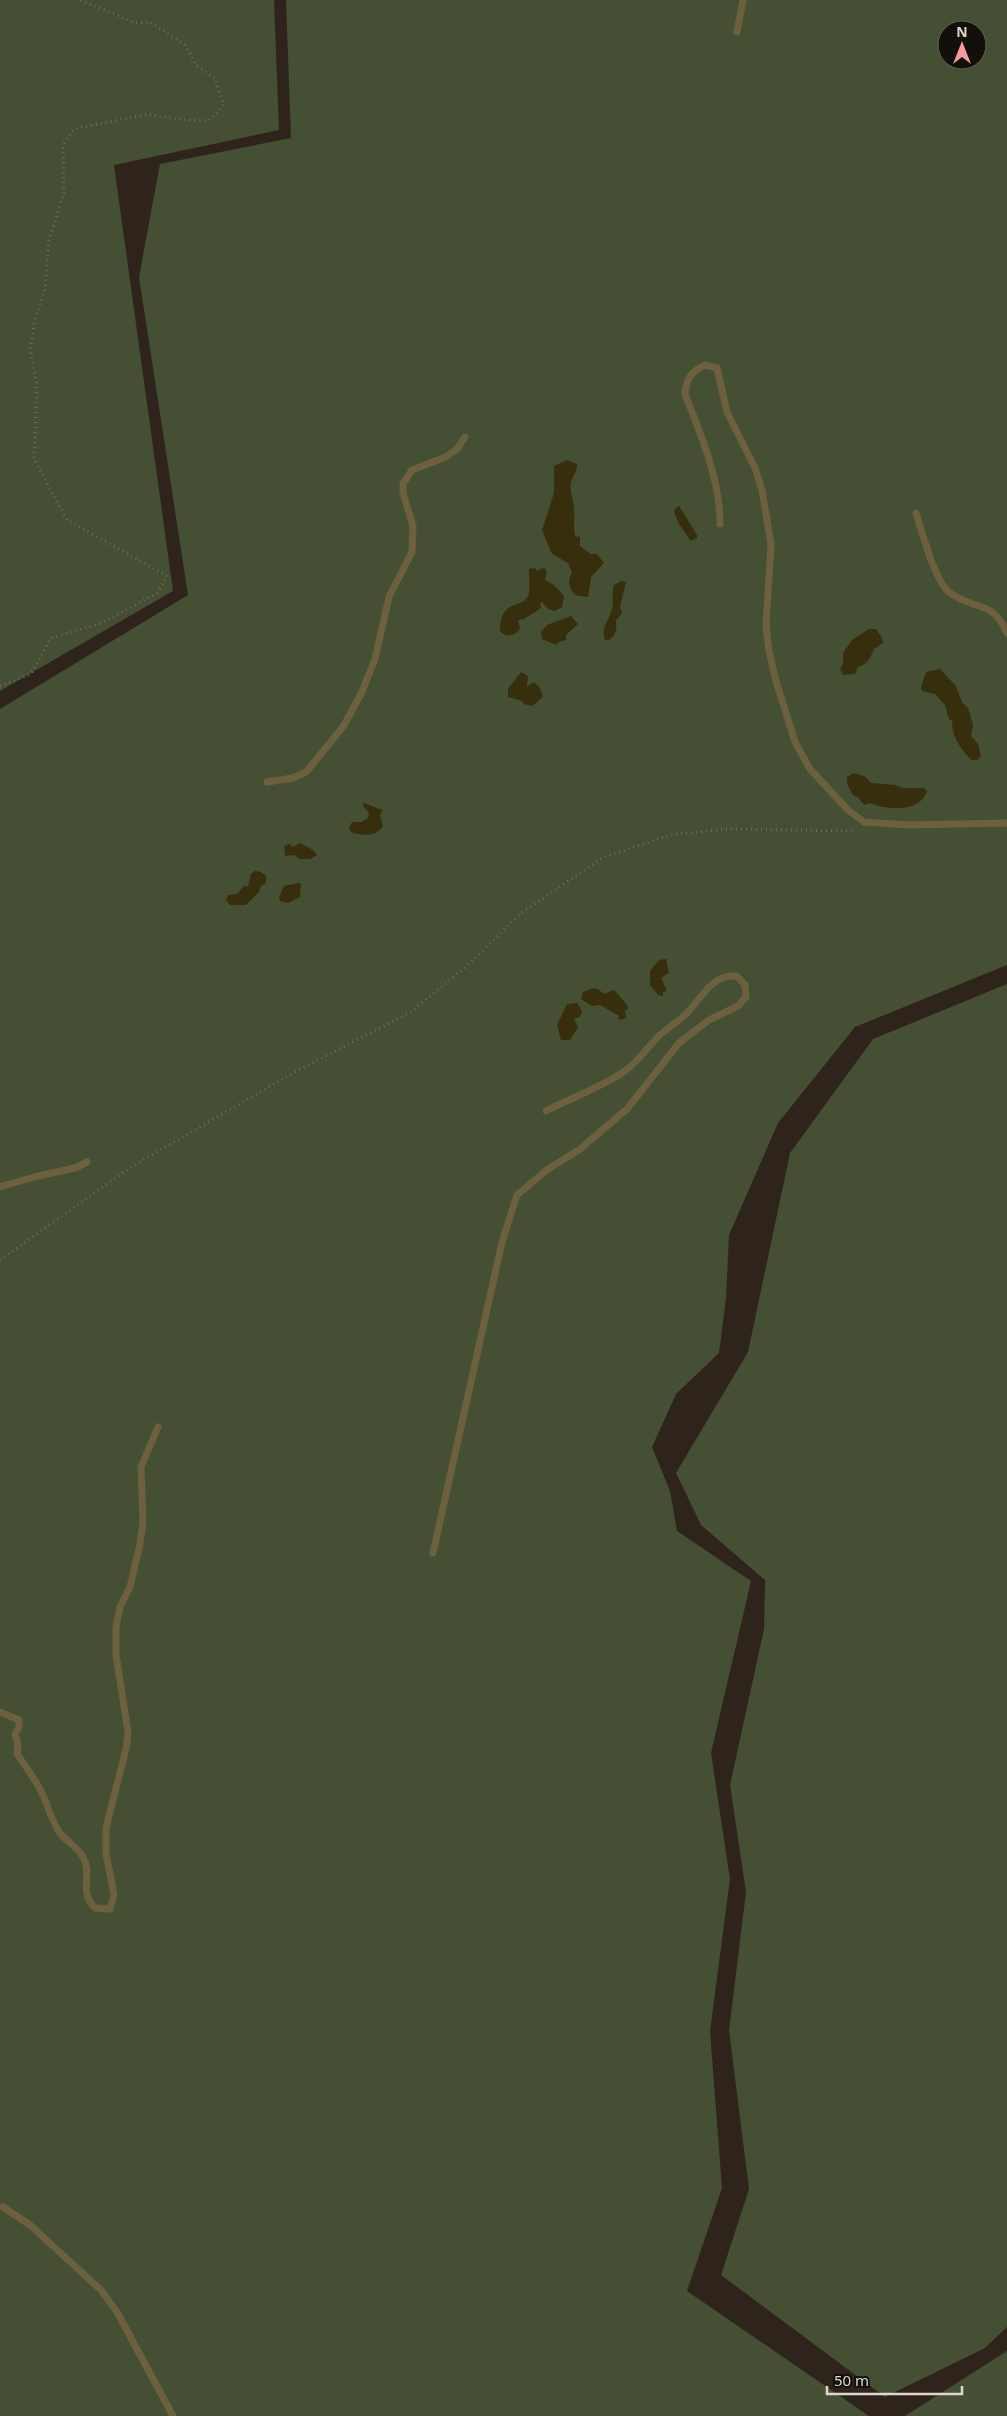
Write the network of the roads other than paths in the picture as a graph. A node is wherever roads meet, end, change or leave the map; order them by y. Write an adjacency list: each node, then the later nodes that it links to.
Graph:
1 (743, 0): 2 (lane)
2 (737, 32)
3 (465, 437): 7 (lane)
4 (916, 513): 6 (lane)
5 (720, 524): 8 (lane)
6 (1007, 633)
7 (267, 782)
8 (1007, 822)
9 (546, 1110): 13 (lane)
10 (86, 1162): 11 (lane)
11 (0, 1187)
12 (158, 1428): 14 (lane)
13 (433, 1553)
14 (0, 1712)
15 (3, 2207): 16 (lane)
16 (173, 2416)

